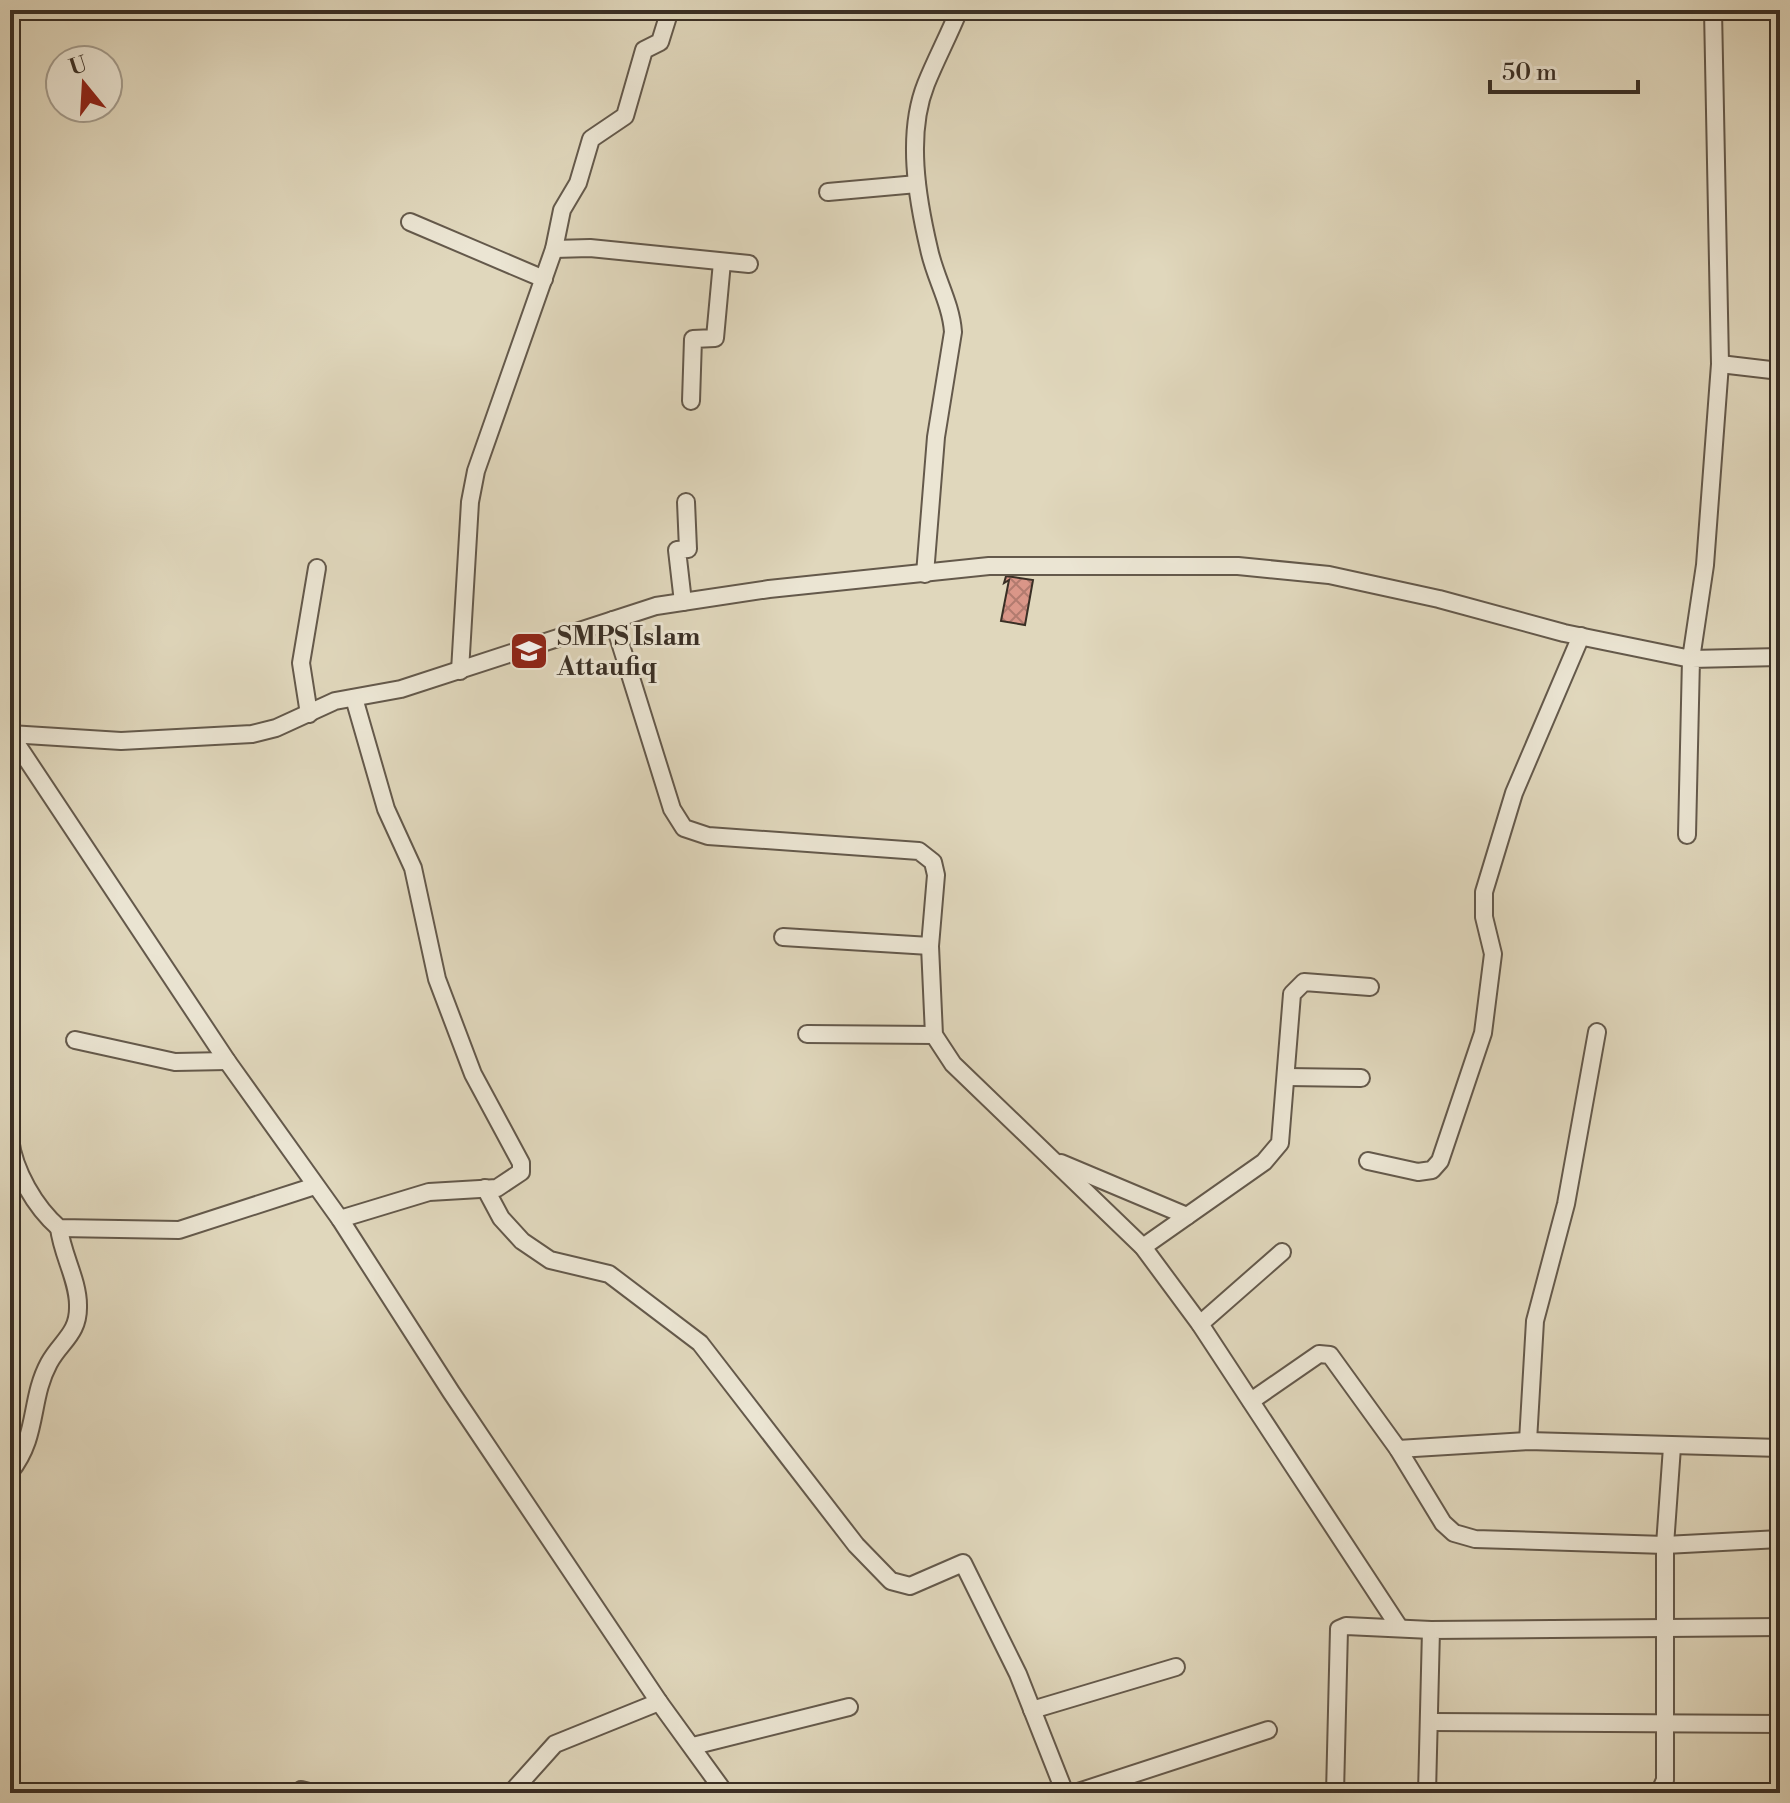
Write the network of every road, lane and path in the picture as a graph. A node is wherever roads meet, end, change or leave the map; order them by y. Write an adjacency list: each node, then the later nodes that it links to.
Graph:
1 (670, 10): 7 (street)
2 (959, 10): 4 (street)
3 (1713, 10): 11 (street)
4 (917, 184): 5 (street); 16 (street)
5 (828, 192)
6 (410, 222): 10 (street)
7 (554, 249): 8 (street); 10 (street)
8 (722, 262): 9 (street); 13 (street)
9 (749, 264)
10 (544, 279): 22 (street)
11 (1720, 364): 12 (street); 21 (street)
12 (1780, 371)
13 (691, 401)
14 (686, 502): 17 (street)
15 (317, 568): 24 (street)
16 (925, 574): 17 (street); 19 (street)
17 (683, 602): 18 (street)
18 (613, 620): 22 (street); 28 (street)
19 (1581, 636): 21 (street); 39 (street)
20 (1780, 657): 21 (street)
21 (1691, 659): 26 (street)
22 (460, 671): 23 (street)
23 (354, 698): 24 (street); 41 (street)
24 (309, 714): 25 (street)
25 (10, 734): 34 (street)
26 (1687, 835)
27 (783, 937): 28 (street)
28 (930, 946): 32 (street)
29 (1370, 987): 35 (street)
30 (1597, 1032): 49 (street)
31 (807, 1034): 32 (street)
32 (934, 1035): 38 (street)
33 (75, 1040): 34 (street)
34 (227, 1061): 40 (street)
35 (1287, 1077): 36 (street); 42 (street)
36 (1361, 1078)
37 (10, 1139): 44 (street)
38 (1052, 1159): 42 (street); 45 (street)
39 (1368, 1161)
40 (315, 1186): 43 (street); 44 (street)
41 (485, 1188): 43 (street); 63 (street)
42 (1187, 1216): 45 (street)
43 (340, 1219): 61 (street)
44 (59, 1228): 53 (street)
45 (1143, 1247): 47 (street)
46 (1282, 1252): 47 (street)
47 (1200, 1324): 48 (street)
48 (1251, 1401): 52 (street); 56 (street)
49 (1528, 1441): 50 (street); 52 (street)
50 (1672, 1447): 51 (street); 55 (street)
51 (1780, 1448)
52 (1398, 1449): 55 (street)
53 (10, 1472)
54 (1780, 1539): 55 (street)
55 (1665, 1545): 58 (street)
56 (1399, 1627): 59 (street); 73 (street)
57 (1780, 1627): 58 (street)
58 (1665, 1629): 59 (street); 66 (street)
59 (1431, 1630): 64 (street)
60 (1176, 1667): 63 (street)
61 (659, 1702): 68 (street); 69 (street)
62 (849, 1707): 68 (street)
63 (1032, 1710): 71 (street)
64 (1432, 1722): 66 (street); 74 (street)
65 (1780, 1724): 66 (street)
66 (1663, 1725): 75 (street)
67 (1268, 1730): 72 (street)
68 (693, 1746): 70 (street)
69 (511, 1793)
70 (725, 1793)
71 (1065, 1793)
72 (1075, 1793)
73 (1335, 1793)
74 (1427, 1793)
75 (1659, 1793)

